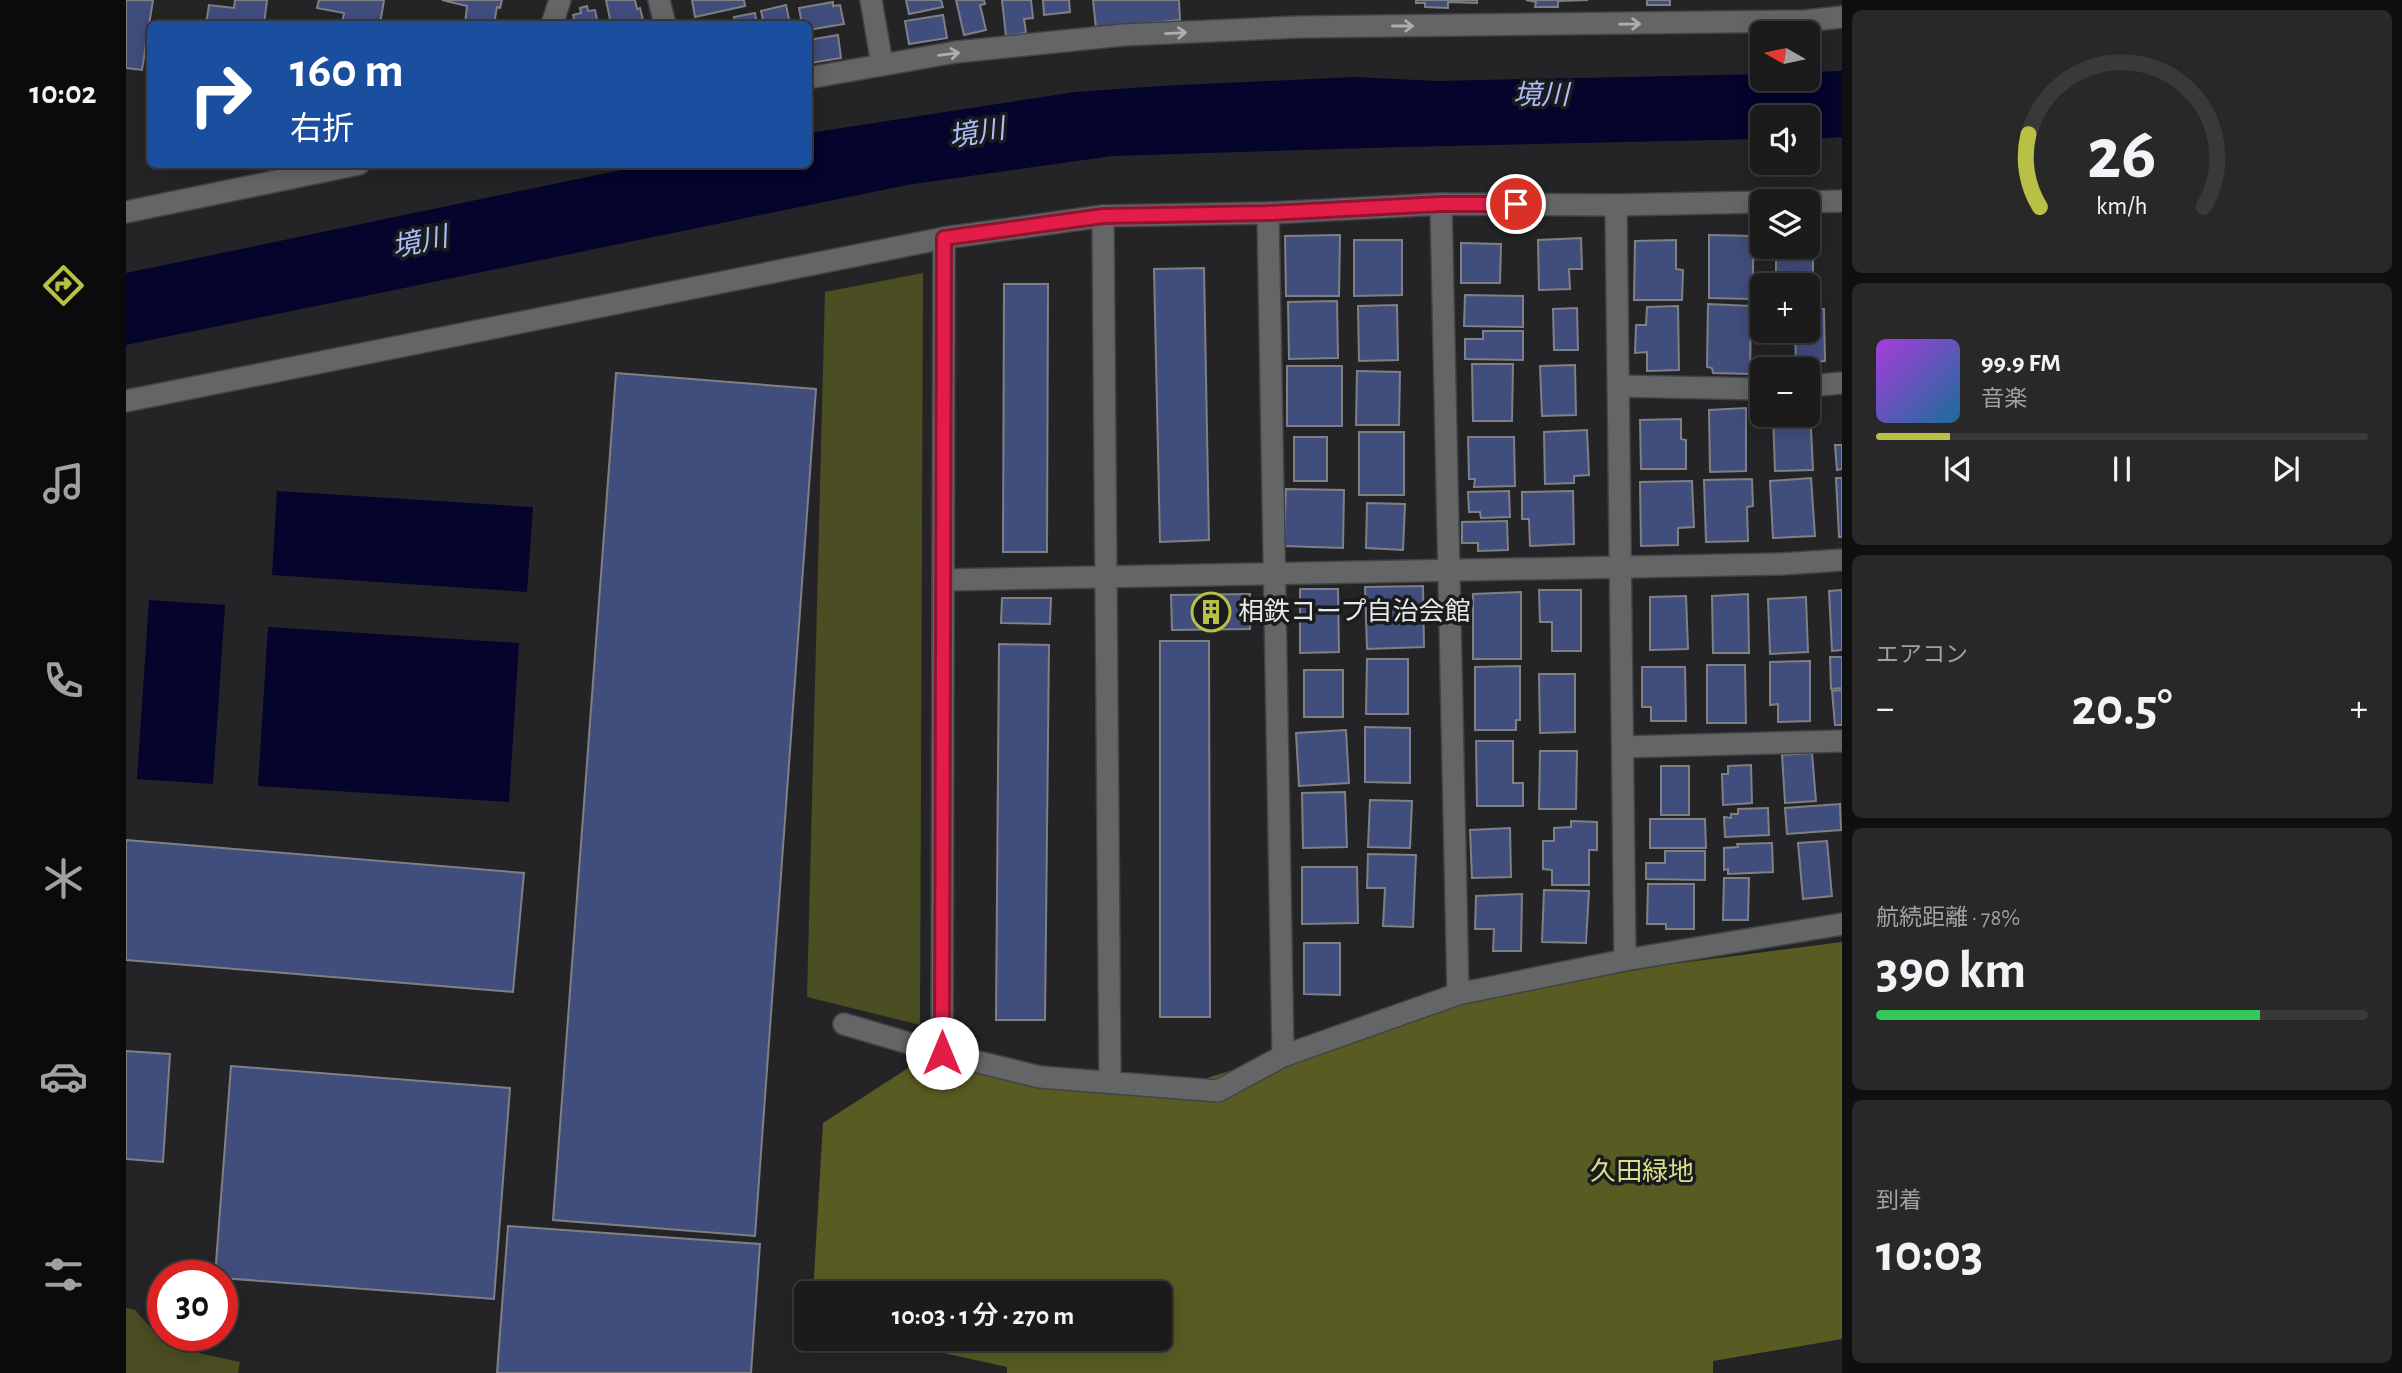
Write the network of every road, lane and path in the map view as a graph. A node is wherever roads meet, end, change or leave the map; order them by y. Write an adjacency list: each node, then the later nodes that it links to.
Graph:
1 (560, 0): 5 (street)
2 (659, 0): 6 (street)
3 (871, 0): 7 (street)
4 (1842, 17): 7 (street, one-way to 4)
5 (553, 21)
6 (664, 21)
7 (882, 64): 8 (street)
8 (812, 77)
9 (340, 168): 15 (street)
10 (1842, 201): 12 (street)
11 (1750, 202): 14 (street)
12 (1820, 202)
13 (1441, 204): 14 (street); 16 (street); 26 (street)
14 (1616, 205): 21 (street)
15 (126, 212)
16 (1268, 213): 17 (street); 27 (street)
17 (1103, 216): 18 (street); 28 (street)
18 (944, 238): 23 (street); 29 (street)
19 (1842, 383): 20 (street)
20 (1820, 385)
21 (1618, 386): 22 (street); 25 (street)
22 (1750, 388)
23 (126, 401)
24 (1842, 560): 25 (street)
25 (1620, 568): 26 (street); 31 (street)
26 (1449, 571): 27 (street); 34 (street)
27 (1274, 574): 28 (street); 37 (street)
28 (1105, 578): 29 (street); 38 (street)
29 (943, 580): 36 (street)
30 (1842, 741): 31 (street)
31 (1623, 747): 33 (street)
32 (1842, 924): 33 (street)
33 (1625, 960): 34 (street)
34 (1458, 994): 37 (street)
35 (844, 1024): 36 (street)
36 (942, 1053): 38 (street)
37 (1283, 1056): 38 (street)
38 (1110, 1081)

